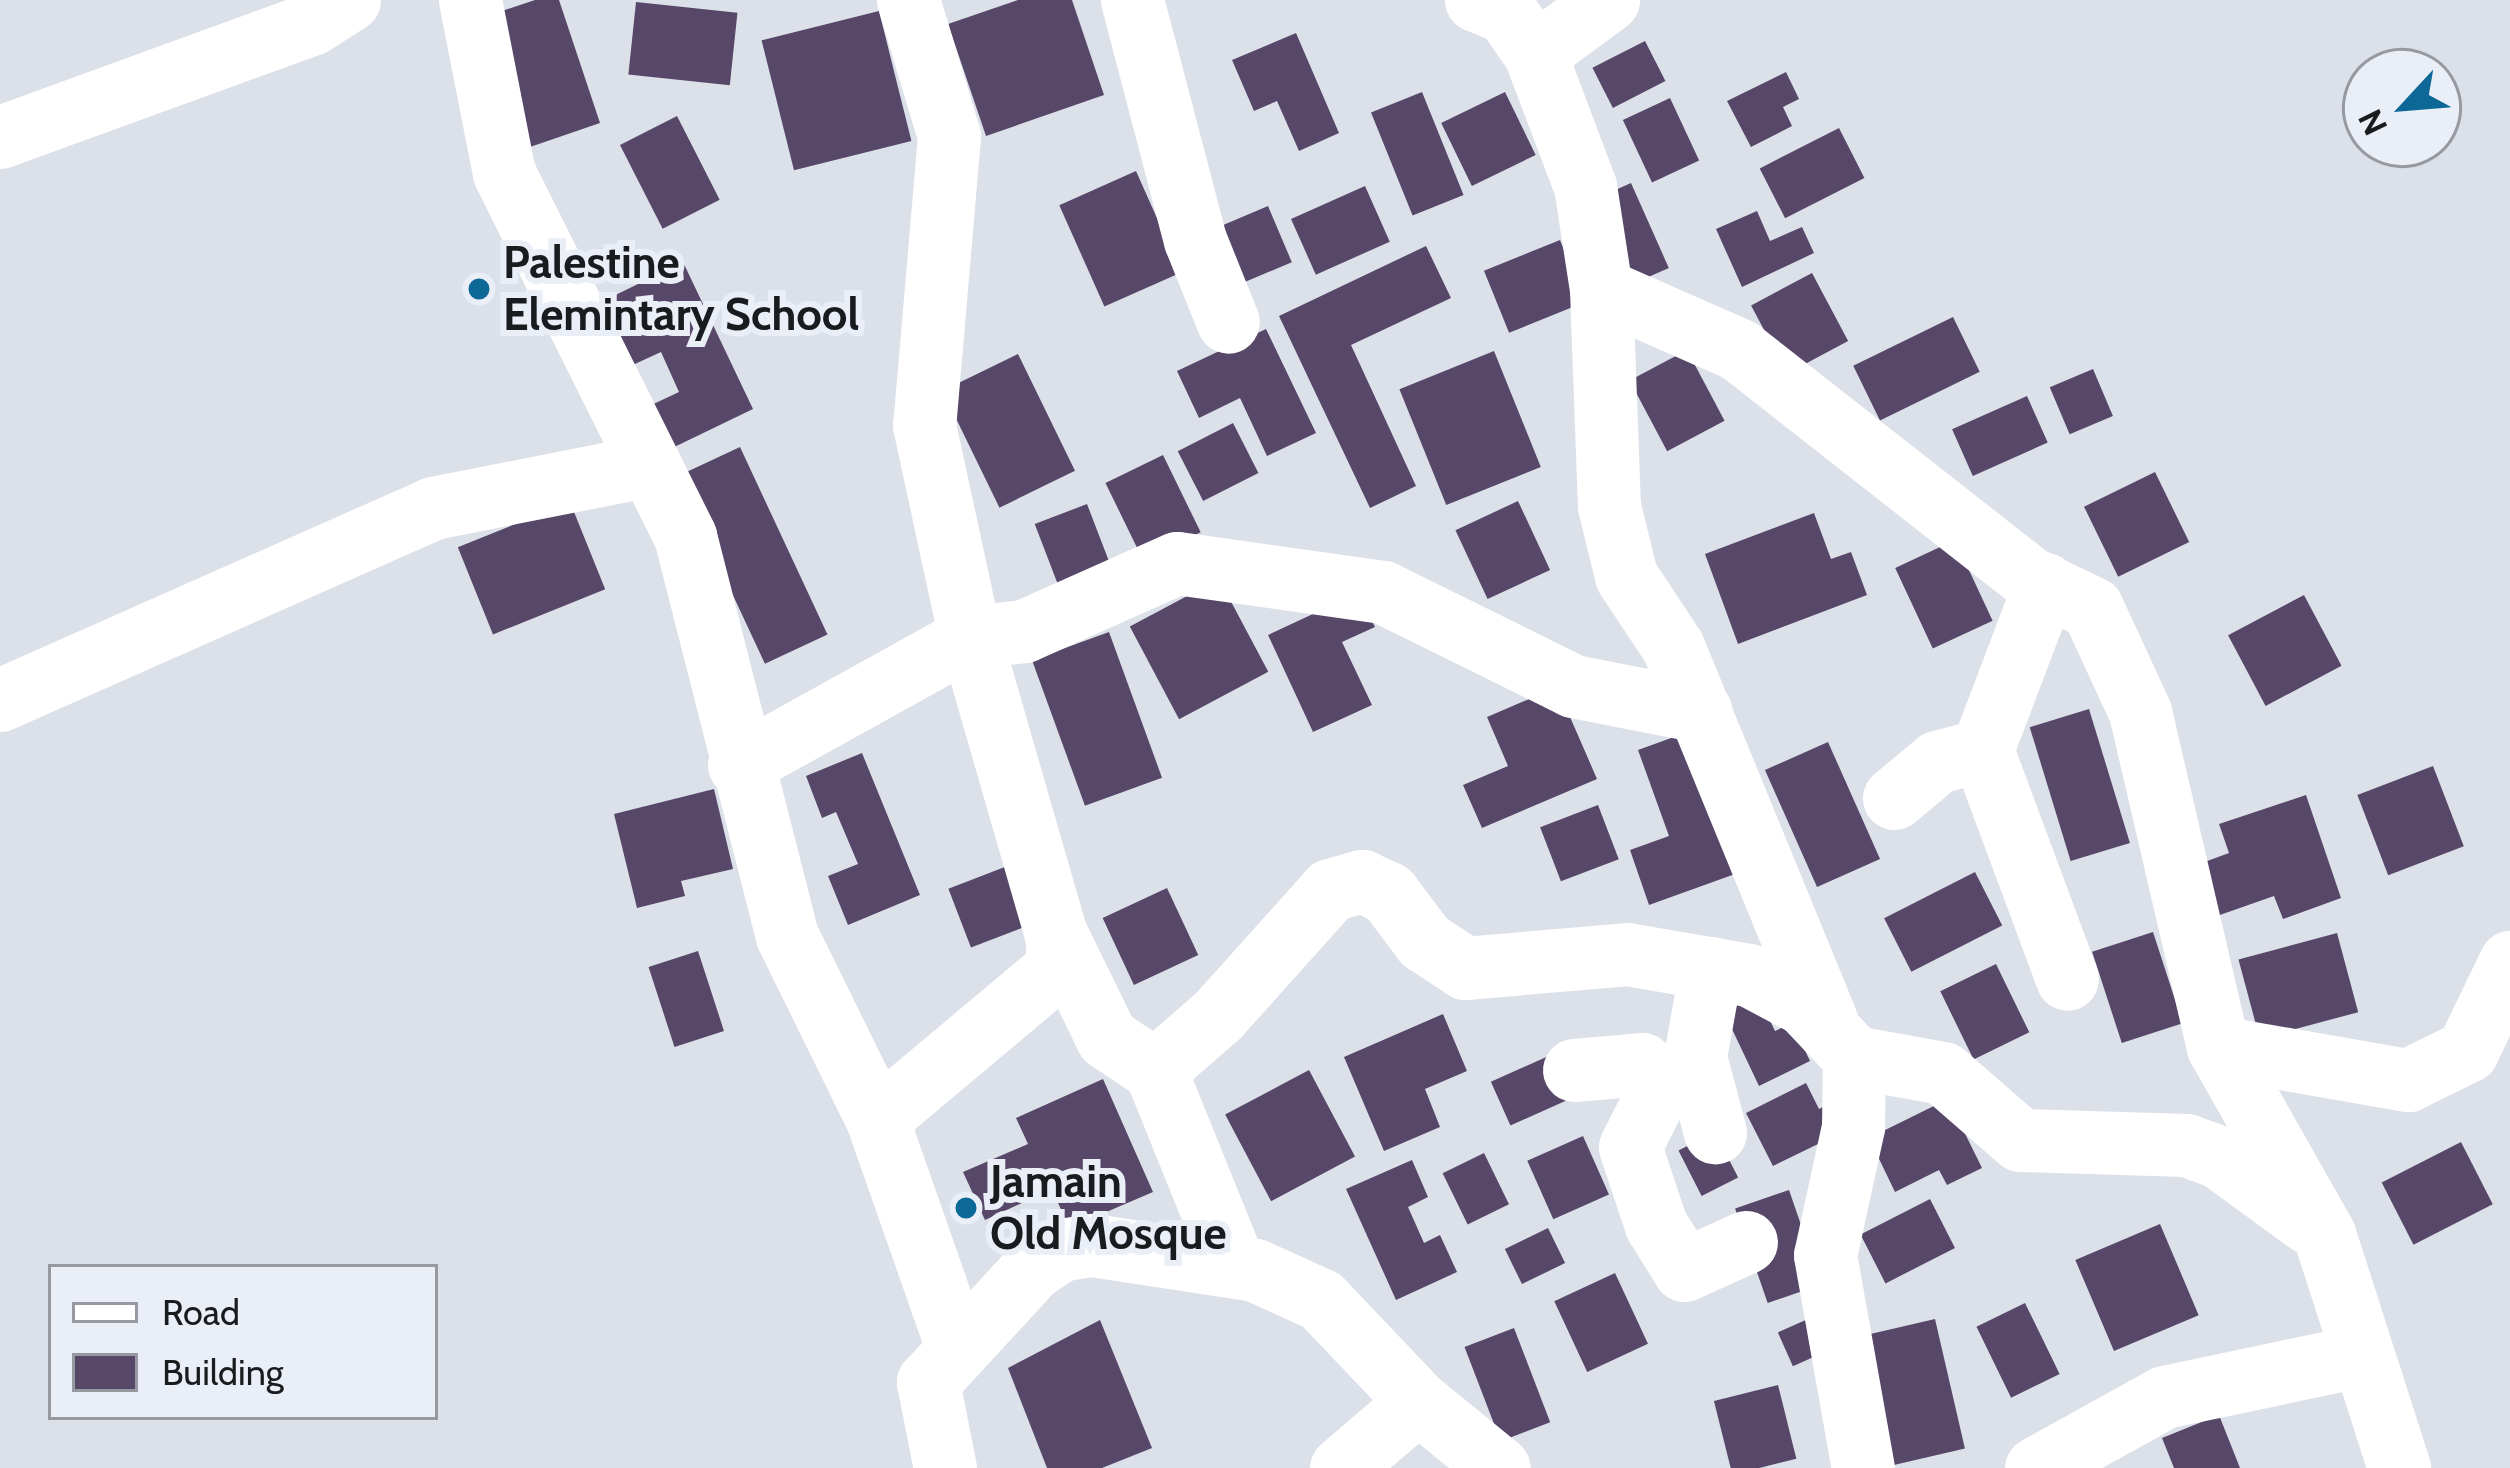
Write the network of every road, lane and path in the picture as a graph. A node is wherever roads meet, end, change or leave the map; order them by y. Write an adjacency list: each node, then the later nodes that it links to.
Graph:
1 (349, 0): 7 (street)
2 (470, 0): 10 (street)
3 (908, 0): 12 (street)
4 (1132, 0): 9 (street)
5 (1608, 0): 6 (street)
6 (1505, 16): 8 (street)
7 (0, 136)
8 (1601, 289): 11 (street); 14 (street)
9 (1228, 322)
10 (650, 465): 13 (street); 16 (street)
11 (2044, 584): 15 (street); 23 (street)
12 (970, 637): 14 (street); 16 (street); 18 (street)
13 (0, 700)
14 (1701, 711): 22 (street)
15 (1982, 750): 17 (street); 21 (street)
16 (739, 765): 27 (street)
17 (1894, 798)
18 (1056, 934): 24 (street); 27 (street)
19 (2510, 962): 23 (street)
20 (1711, 968): 22 (street); 24 (street); 26 (street)
21 (2067, 979)
22 (1843, 1046): 28 (street); 37 (street)
23 (2218, 1047): 28 (street)
24 (1155, 1070): 30 (street)
25 (1574, 1070): 26 (street)
26 (1692, 1099): 29 (street)
27 (877, 1120): 31 (street)
28 (2324, 1234): 32 (street)
29 (1746, 1241)
30 (1234, 1266): 31 (street); 33 (street)
31 (957, 1347): 34 (street)
32 (2359, 1355): 38 (street); 39 (street)
33 (1418, 1402): 35 (street); 36 (street)
34 (945, 1468)
35 (1341, 1468)
36 (1499, 1468)
37 (1863, 1468)
38 (2036, 1468)
39 (2399, 1468)

